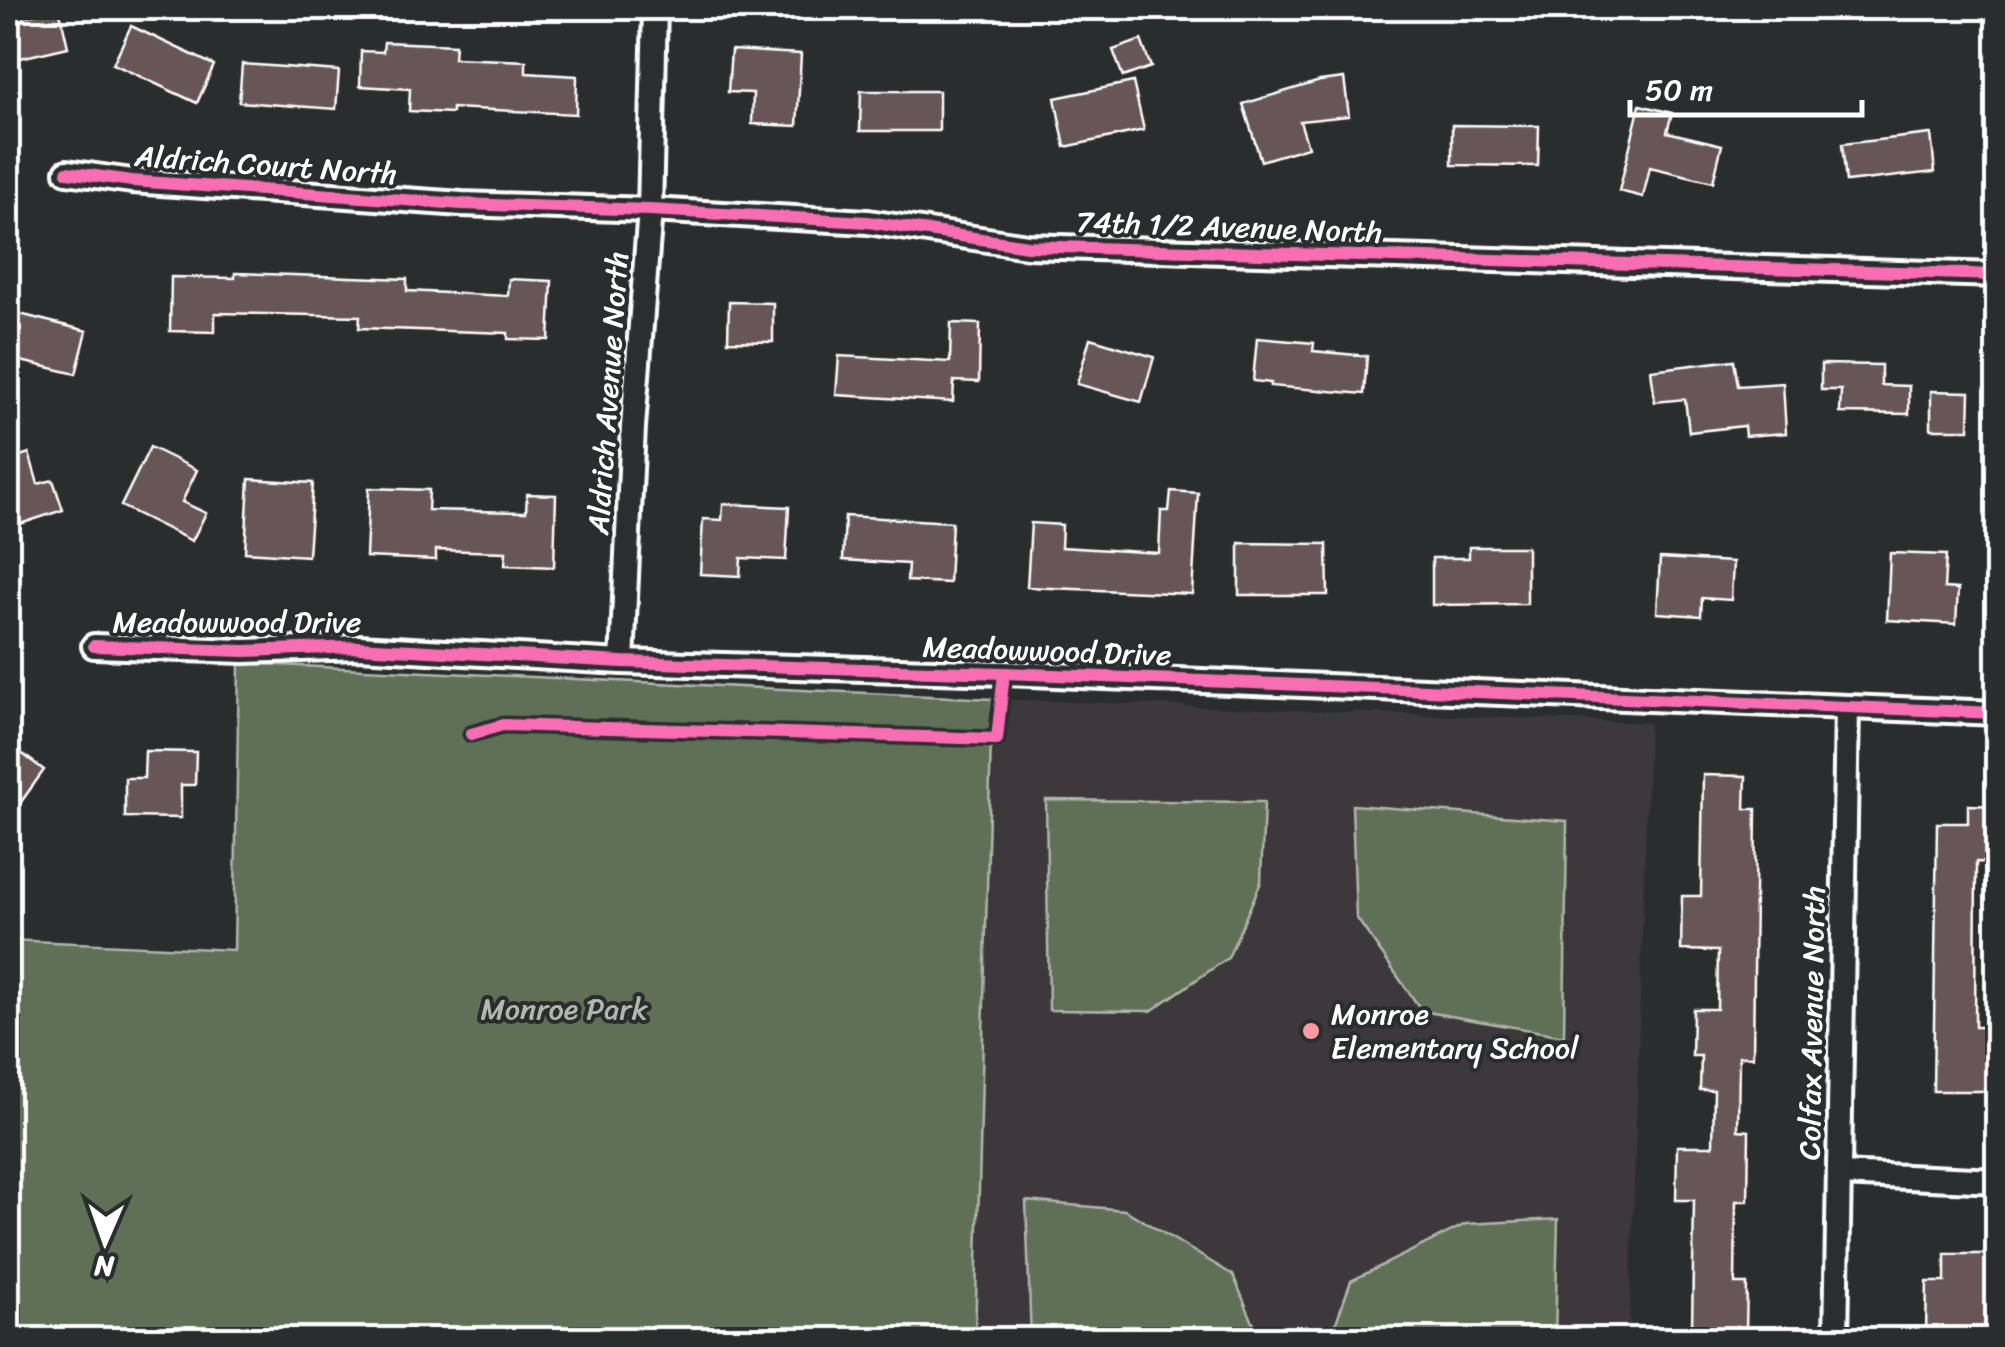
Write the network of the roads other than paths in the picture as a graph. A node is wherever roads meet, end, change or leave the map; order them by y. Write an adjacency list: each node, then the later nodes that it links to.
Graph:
1 (655, 8): 4 (street, Aldrich Avenue North)
2 (66, 172): 3 (street, Aldrich Court North)
3 (462, 204): 4 (street, 74th 1/2 Avenue North)
4 (650, 210): 5 (street, 74th 1/2 Avenue North); 7 (street, Aldrich Avenue North)
5 (1998, 275)
6 (94, 646): 7 (street, Meadowwood Drive)
7 (622, 662): 8 (street, Meadowwood Drive)
8 (1847, 707): 9 (street, Meadowwood Drive); 10 (street, Colfax Avenue North)
9 (1998, 713)
10 (1839, 1174): 11 (street); 12 (street, Colfax Avenue North)
11 (1998, 1182)
12 (1836, 1340)

